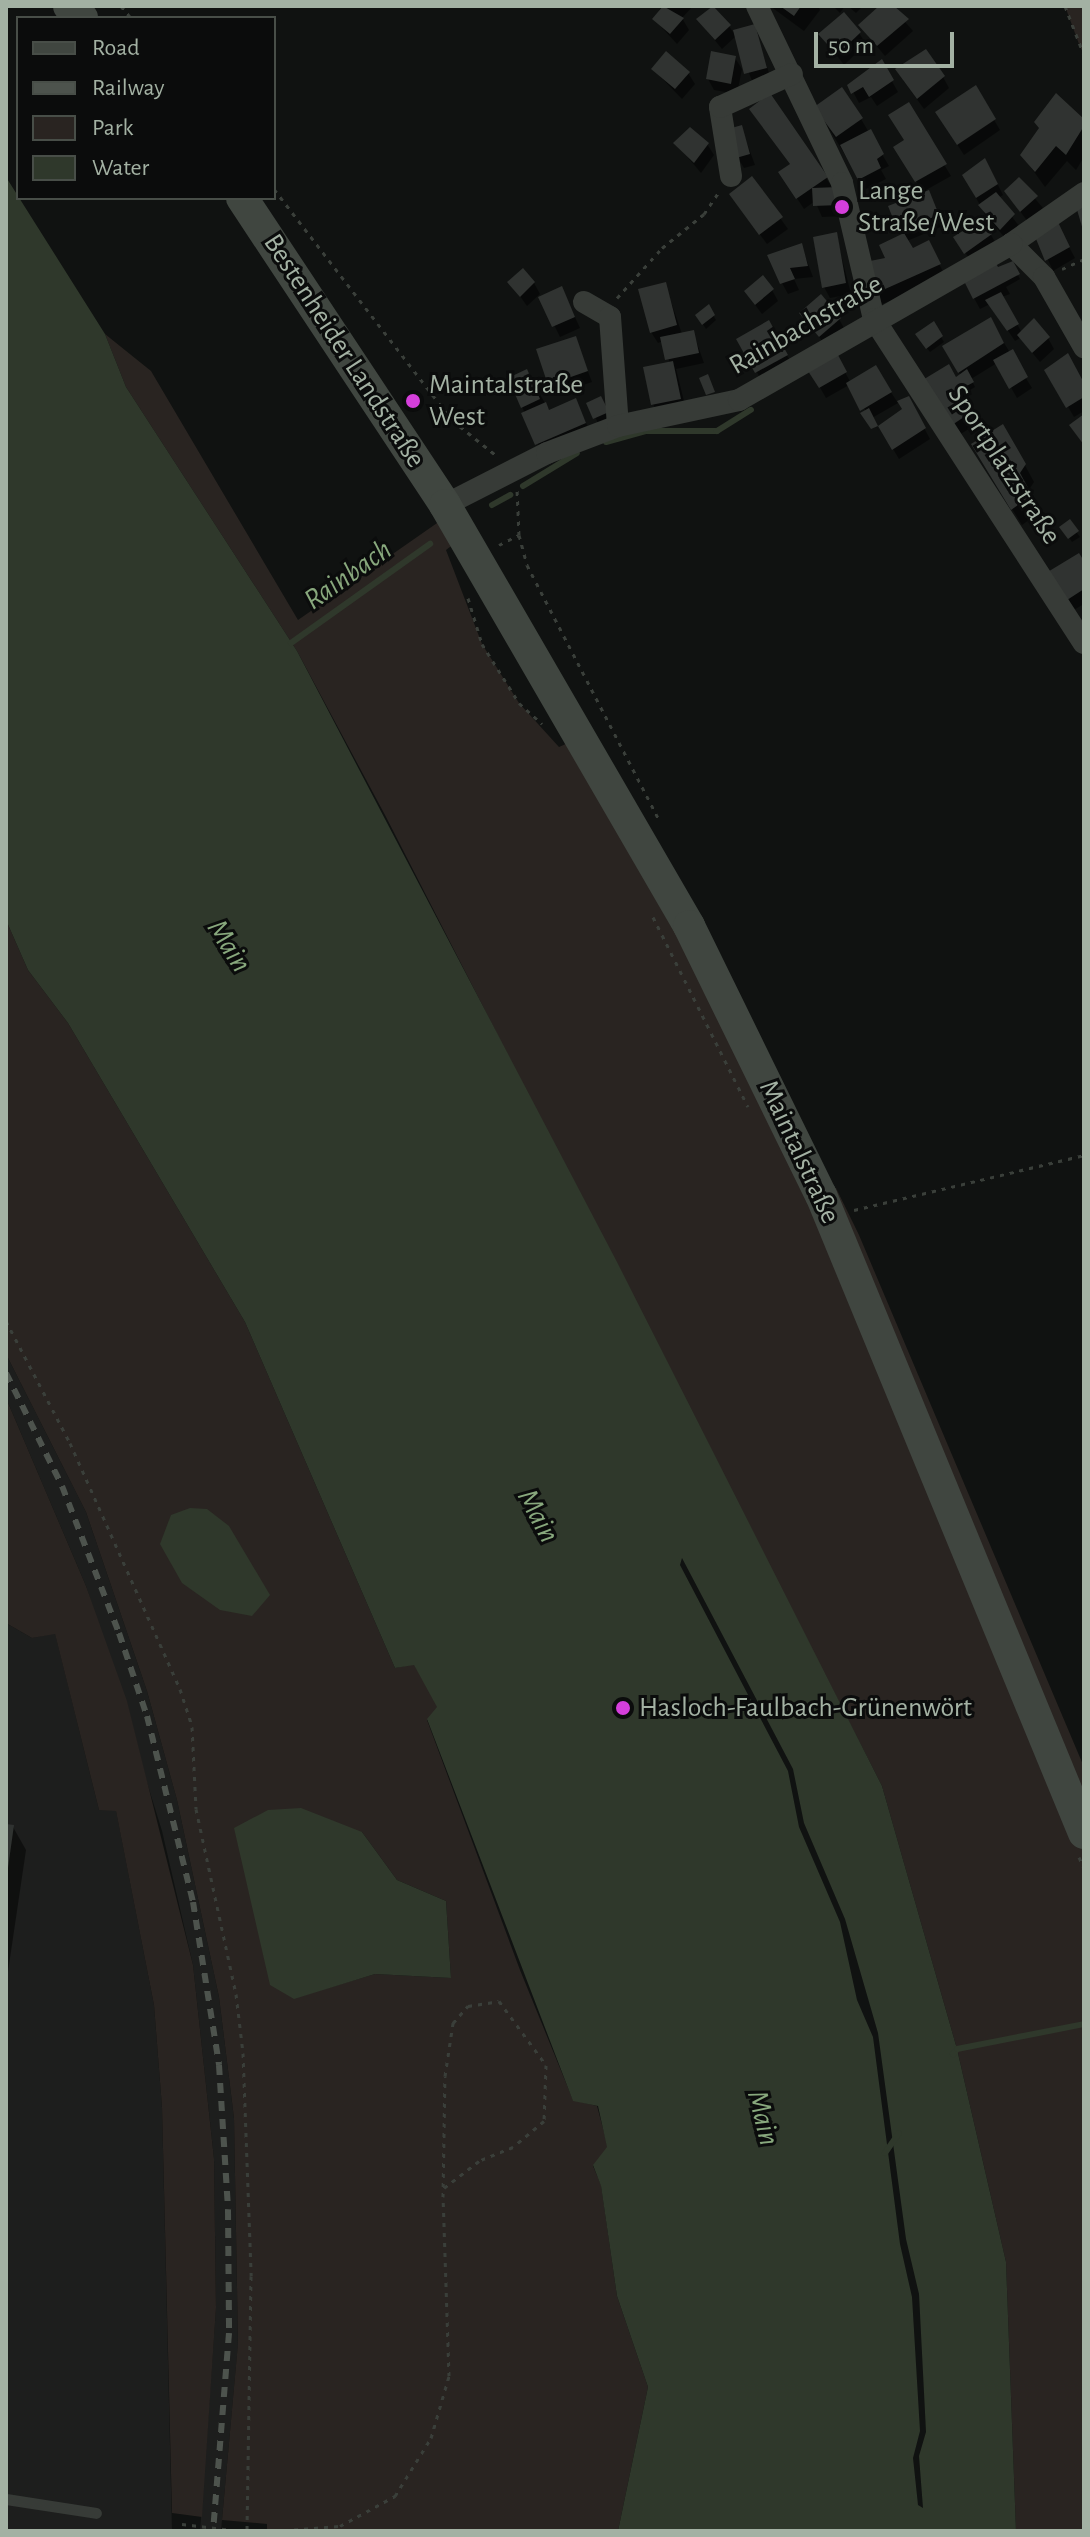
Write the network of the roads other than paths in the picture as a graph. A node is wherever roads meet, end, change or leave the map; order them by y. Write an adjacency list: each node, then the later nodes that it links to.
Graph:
1 (757, 6): 2 (street, Sportplatzstraße)
2 (792, 74): 3 (street); 8 (street, Sportplatzstraße)
3 (731, 176)
4 (1084, 193): 6 (street, Rainbachstraße)
5 (243, 200): 11 (main road, Bestenheider Landstraße)
6 (1011, 244): 8 (street, Rainbachstraße); 9 (street)
7 (584, 302): 10 (street)
8 (874, 319): 10 (street, Rainbachstraße); 12 (street, Sportplatzstraße)
9 (1084, 347)
10 (618, 426): 11 (street, Rainbachstraße)
11 (445, 505): 13 (main road, Maintalstraße)
12 (1084, 643)
13 (1081, 1843)
14 (6, 2499): 15 (lane)
15 (96, 2513)

